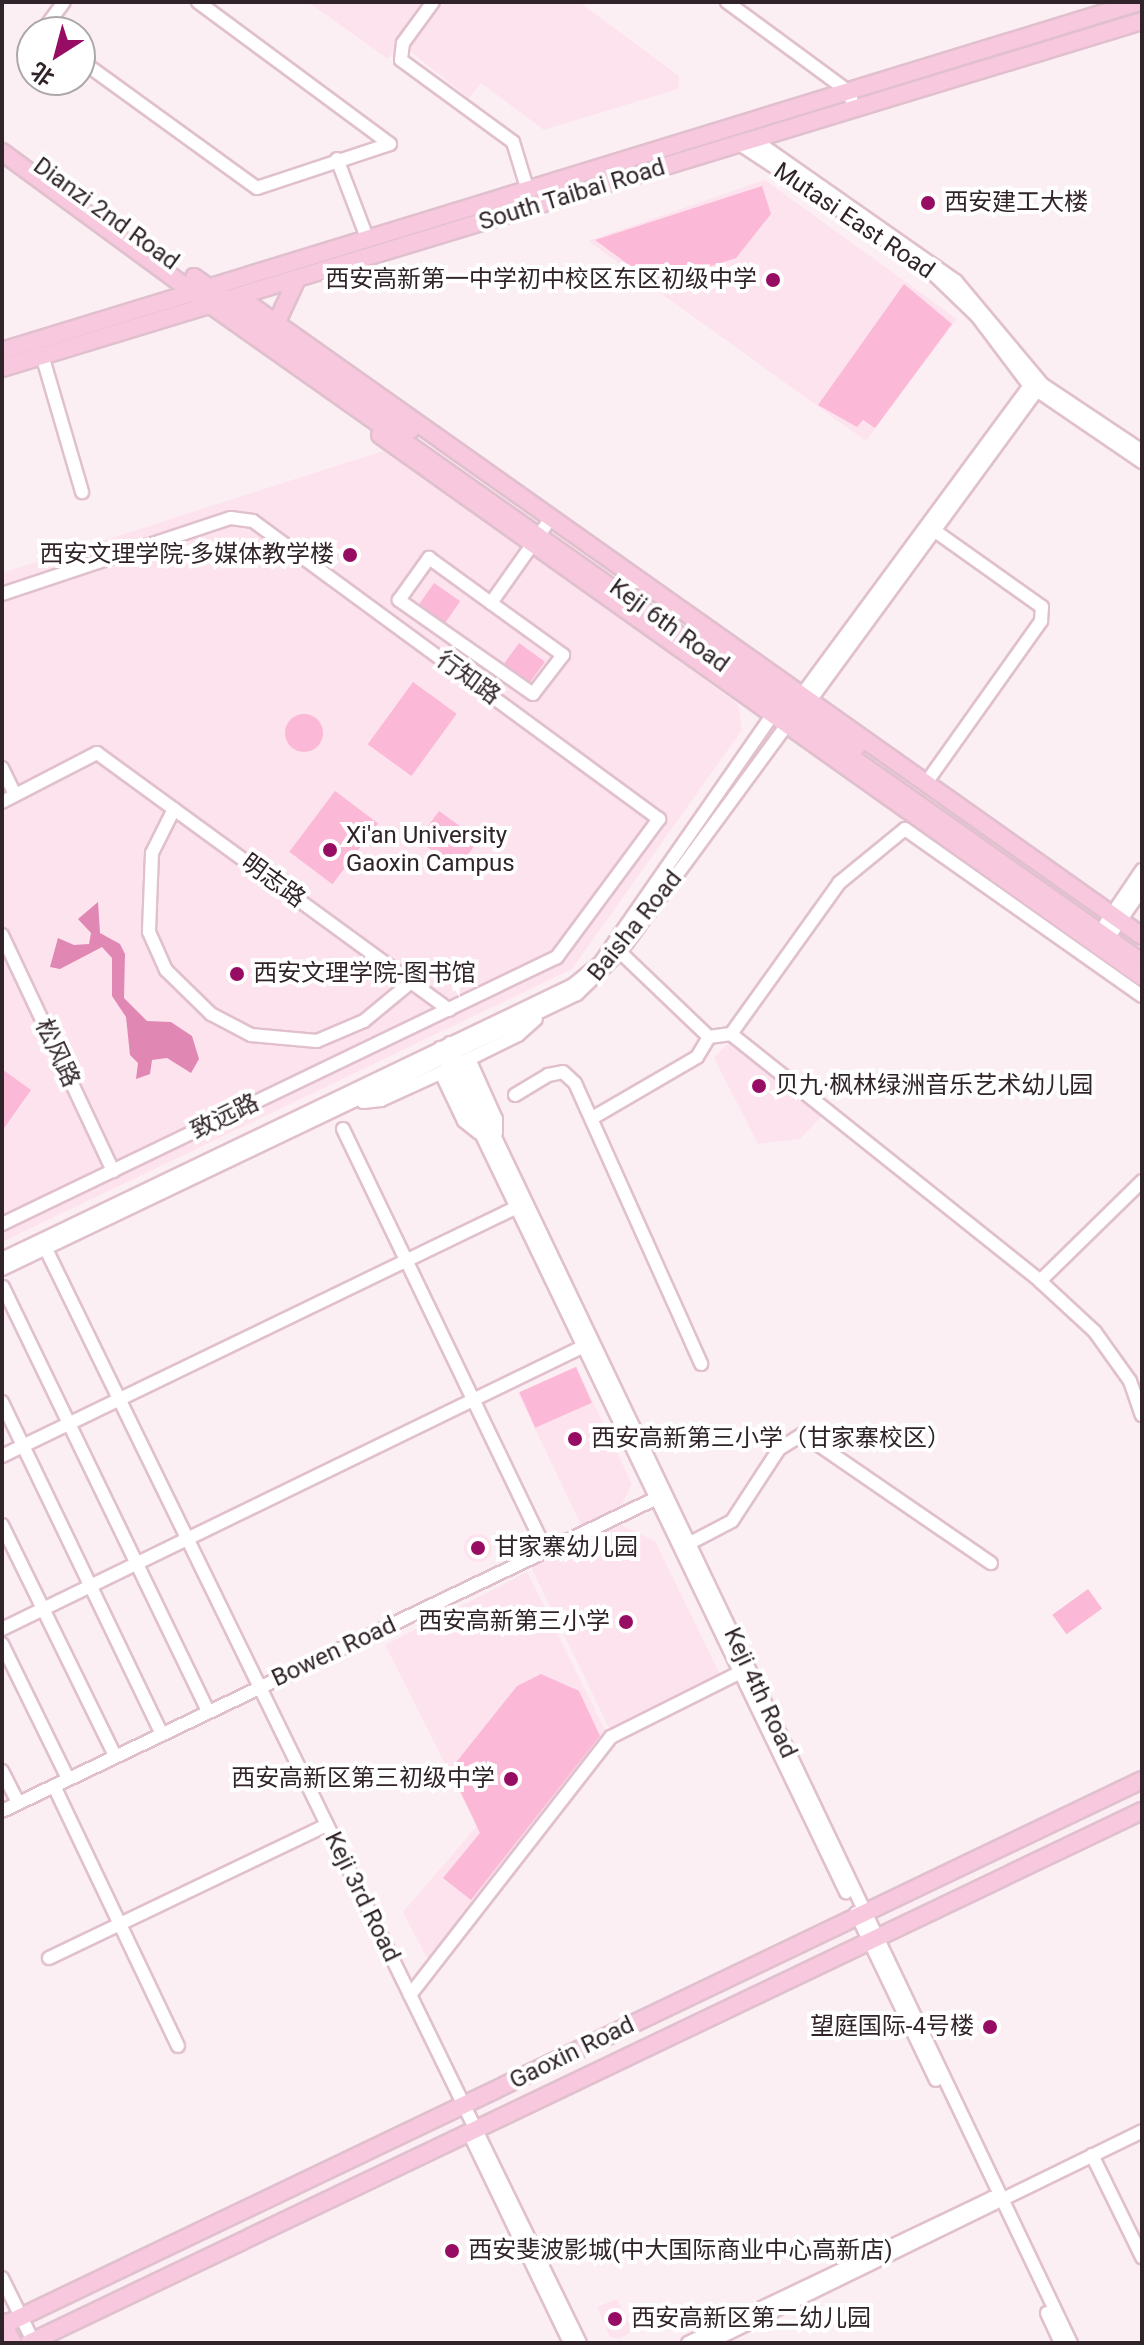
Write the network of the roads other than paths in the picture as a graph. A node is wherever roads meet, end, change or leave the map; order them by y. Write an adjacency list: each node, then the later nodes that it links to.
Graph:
1 (198, 2): 11 (street)
2 (433, 2): 12 (street)
3 (727, 2): 7 (street)
4 (1139, 2): 7 (main road, South Taibai Road)
5 (1142, 21): 7 (main road, South Taibai Road)
6 (96, 72): 11 (street)
7 (852, 100): 9 (main road, South Taibai Road); 12 (main road, South Taibai Road)
8 (2, 140): 15 (main road, Dianzi 2nd Road)
9 (745, 141): 14 (main road, South Taibai Road); 22 (street, Mutasi East Road)
10 (2, 152): 15 (main road, Dianzi 2nd Road)
11 (337, 159): 13 (street)
12 (528, 191): 13 (main road, South Taibai Road)
13 (368, 240): 15 (main road, South Taibai Road)
14 (296, 281): 16 (main road, South Taibai Road); 18 (main road)
15 (203, 290): 16 (main road, Keji 6th Road); 17 (main road, Keji 6th Road); 19 (main road, South Taibai Road)
16 (235, 300): 17 (main road, South Taibai Road); 18 (main road, Keji 6th Road)
17 (208, 307): 20 (main road, South Taibai Road); 27 (main road, Keji 6th Road)
18 (275, 326): 27 (main road, Keji 6th Road); 30 (main road)
19 (2, 351)
20 (42, 355): 21 (main road, South Taibai Road); 25 (street)
21 (2, 368)
22 (1036, 384): 23 (street, Mutasi East Road); 24 (street, Mutasi East Road); 26 (street, Baisha Road); 30 (street, Baisha Road)
23 (1142, 451)
24 (1142, 462)
25 (82, 492)
26 (935, 531): 30 (street, Baisha Road); 32 (street)
27 (540, 534): 29 (street); 30 (main road, Keji 6th Road); 30 (main road)
28 (2, 594): 47 (street, 行知路)
29 (491, 603): 29 (street)
30 (794, 708): 32 (main road); 38 (main road, Keji 6th Road); 42 (street, Baisha Road); 44 (main road); 50 (street, Baisha Road)
31 (2, 768): 33 (street)
32 (926, 783): 38 (main road)
33 (15, 795): 34 (street); 35 (street, 明志路)
34 (2, 802)
35 (174, 809): 45 (street, 明志路); 45 (street)
36 (1142, 870): 38 (street)
37 (1142, 889): 38 (street)
38 (1110, 927): 40 (main road); 41 (main road, Keji 6th Road); 43 (main road, Keji 6th Road)
39 (2, 935): 54 (street, 松风路)
40 (1142, 936)
41 (1142, 950)
42 (620, 952): 49 (street); 50 (street, Baisha Road)
43 (1142, 962)
44 (1142, 977)
45 (411, 982): 47 (street, 明志路)
46 (1142, 996): 48 (street)
47 (449, 1010): 54 (street, 致远路)
48 (731, 1034): 49 (street); 62 (street)
49 (709, 1037): 52 (street)
50 (451, 1058): 56 (street, Keji 4th Road); 58 (street, Baisha Road); 58 (street, Baisha Road); 73 (street, Keji 4th Road)
51 (515, 1095): 52 (street)
52 (594, 1117): 65 (street)
53 (343, 1129): 60 (street)
54 (113, 1171): 57 (street, 致远路)
55 (1142, 1181): 62 (street)
56 (517, 1207): 60 (street); 64 (street, Keji 4th Road)
57 (2, 1224)
58 (43, 1244): 59 (street, Baisha Road); 61 (street, Baisha Road); 66 (street, Keji 3rd Road)
59 (2, 1259)
60 (407, 1260): 66 (street); 67 (street)
61 (2, 1269)
62 (1040, 1281): 69 (street)
63 (3, 1287): 70 (street)
64 (584, 1346): 67 (street); 73 (street, Keji 4th Road)
65 (701, 1364)
66 (119, 1399): 70 (street); 75 (street, Keji 3rd Road)
67 (472, 1400): 75 (street); 77 (street)
68 (2, 1402): 71 (street)
69 (1142, 1415)
70 (70, 1423): 71 (street); 79 (street)
71 (23, 1446): 72 (street); 80 (street)
72 (2, 1456)
73 (662, 1495): 76 (street, Keji 4th Road); 77 (street, Bowen Road); 84 (street, Keji 4th Road)
74 (2, 1525): 81 (street)
75 (188, 1540): 79 (street); 85 (street, Keji 3rd Road)
76 (690, 1543): 78 (street); 84 (street, Keji 4th Road)
77 (546, 1551): 85 (street, Bowen Road)
78 (991, 1563)
79 (136, 1564): 80 (street); 86 (street)
80 (91, 1586): 81 (street); 87 (street)
81 (43, 1609): 82 (street); 88 (street)
82 (2, 1629)
83 (2, 1644): 90 (street)
84 (744, 1671): 97 (street, Keji 4th Road); 101 (street)
85 (261, 1687): 86 (street, Bowen Road); 96 (street, Keji 3rd Road)
86 (208, 1712): 87 (street, Bowen Road)
87 (162, 1734): 88 (street, Bowen Road)
88 (115, 1756): 90 (street, Bowen Road)
89 (2, 1771): 93 (street)
90 (68, 1779): 92 (street, Bowen Road)
91 (1142, 1780): 97 (main road, Gaoxin Road)
92 (54, 1786): 93 (street, Bowen Road); 98 (street)
93 (18, 1803): 94 (street, Bowen Road)
94 (2, 1811)
95 (1142, 1811): 99 (main road, Gaoxin Road)
96 (327, 1825): 98 (street); 101 (street, Keji 3rd Road)
97 (862, 1915): 99 (street, Keji 4th Road); 103 (main road, Gaoxin Road)
98 (120, 1924): 100 (street); 102 (street)
99 (874, 1939): 104 (main road, Gaoxin Road); 107 (street, Keji 4th Road)
100 (49, 1958)
101 (410, 1995): 103 (street, Keji 3rd Road)
102 (178, 2046)
103 (462, 2107): 104 (street, Keji 3rd Road); 110 (main road, Gaoxin Road)
104 (472, 2129): 112 (main road, Gaoxin Road); 114 (street, Keji 3rd Road); 115 (street, Keji 3rd Road)
105 (1142, 2131): 106 (street)
106 (1092, 2155): 107 (street); 108 (street)
107 (996, 2201): 116 (street); 117 (street); 118 (street, Keji 4th Road); 119 (street, Keji 4th Road)
108 (1142, 2257)
109 (2, 2278): 110 (street)
110 (21, 2317): 111 (main road, Gaoxin Road); 112 (street)
111 (3, 2324): 113 (main road)
112 (32, 2342)
113 (13, 2343)
114 (570, 2343)
115 (580, 2343)
116 (688, 2343)
117 (708, 2343)
118 (1061, 2343)
119 (1071, 2343)

